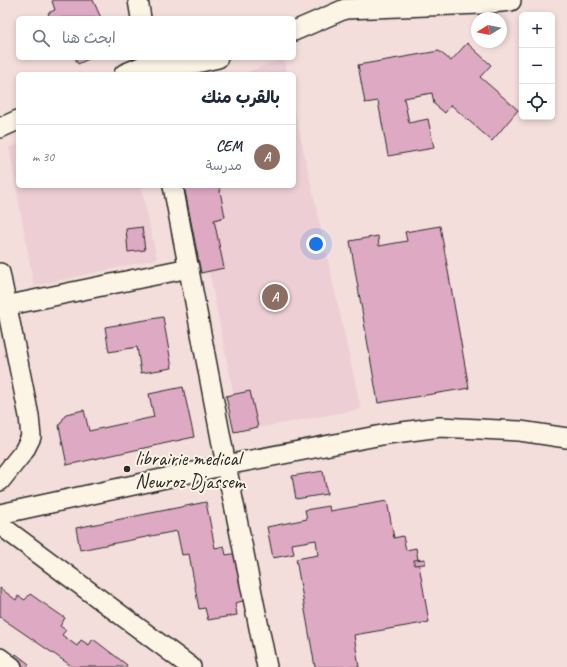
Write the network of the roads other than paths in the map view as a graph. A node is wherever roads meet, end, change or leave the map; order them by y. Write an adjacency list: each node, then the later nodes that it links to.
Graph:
1 (138, 0): 3 (street)
2 (511, 1): 4 (street)
3 (141, 16)
4 (296, 30)
5 (209, 60): 6 (street)
6 (150, 65): 7 (street)
7 (130, 72)
8 (16, 121): 9 (street)
9 (0, 128)
10 (173, 188): 11 (street)
11 (189, 268): 13 (street); 15 (street)
12 (0, 272): 13 (street)
13 (3, 306): 16 (street)
14 (567, 438): 15 (street)
15 (226, 465): 17 (street); 22 (street)
16 (0, 481)
17 (0, 514)
18 (0, 525): 21 (street)
19 (0, 658): 20 (street)
20 (12, 667)
21 (191, 667)
22 (267, 667)

